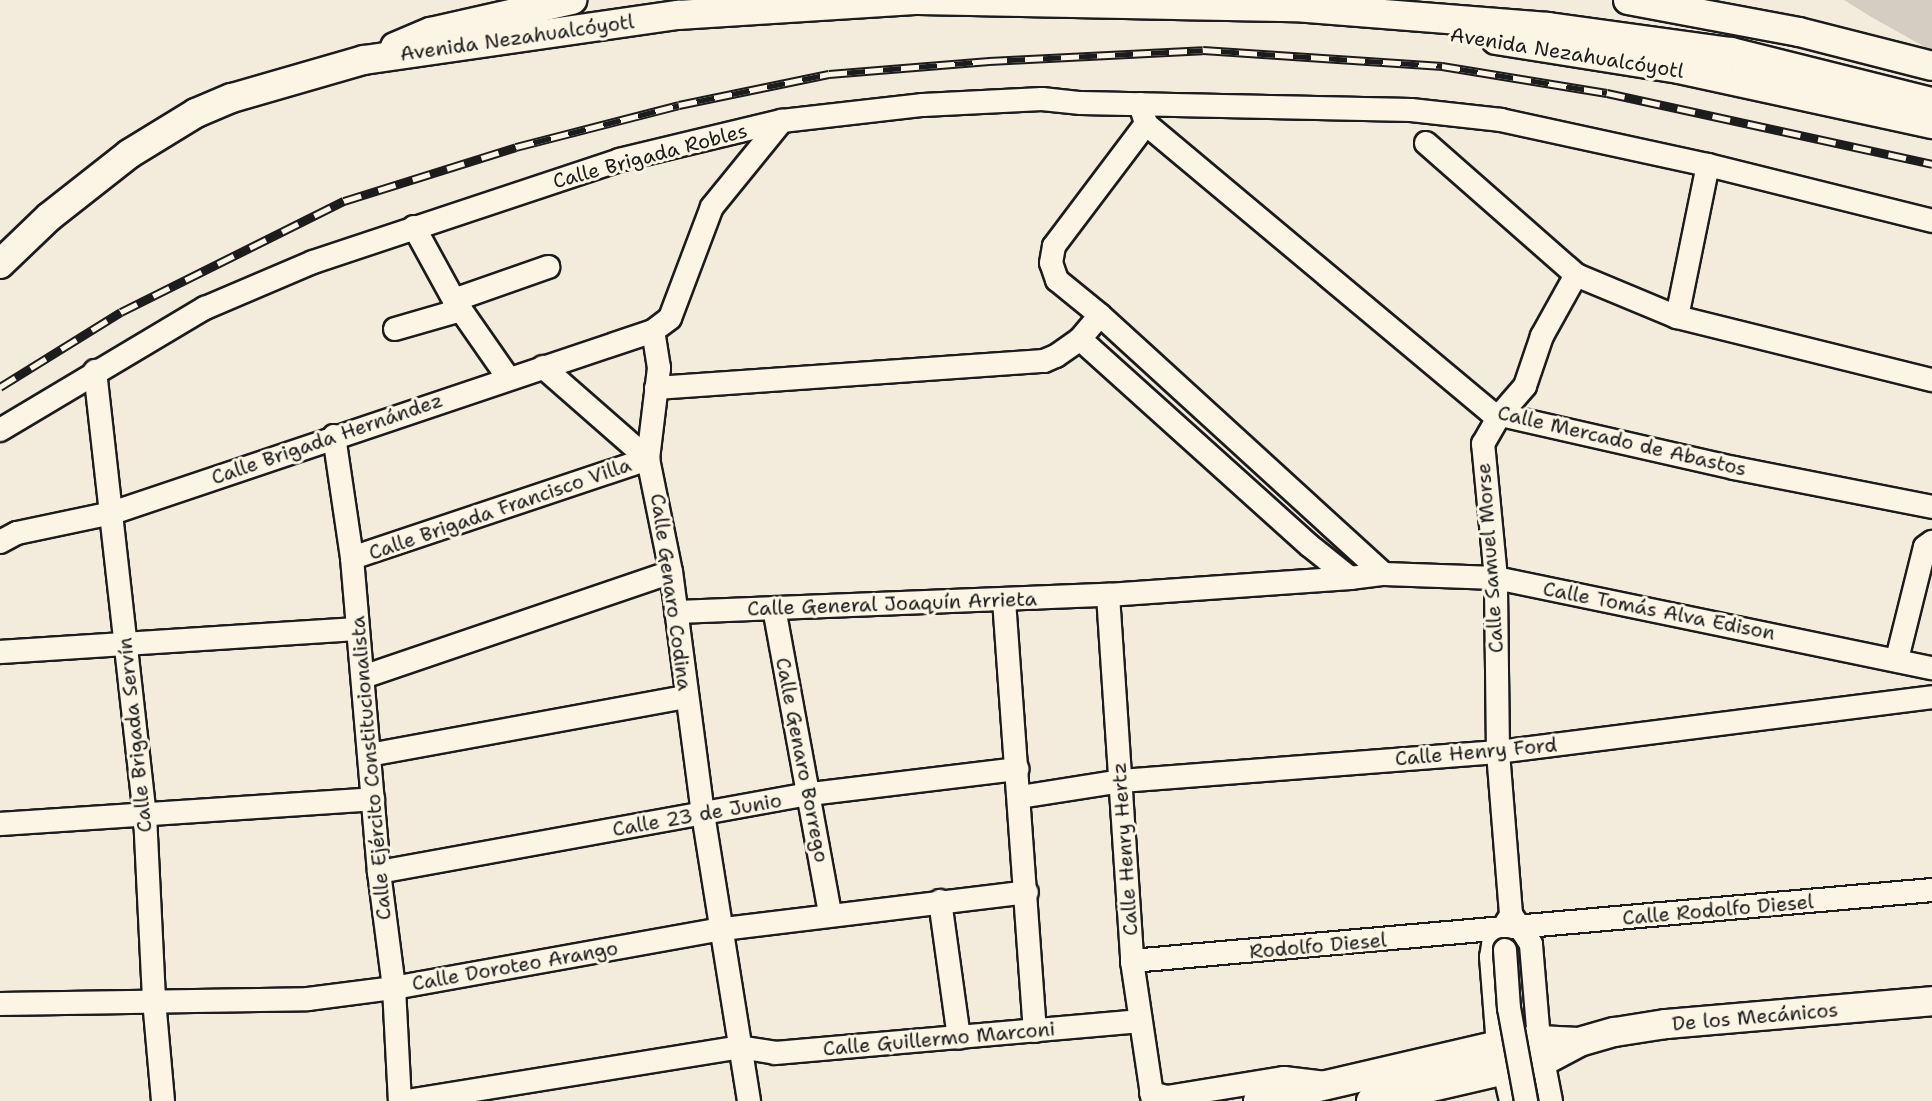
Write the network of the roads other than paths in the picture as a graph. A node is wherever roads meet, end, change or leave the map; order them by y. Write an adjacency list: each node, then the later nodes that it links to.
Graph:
1 (572, 0): 8 (main road, Avenida Nezahualcóyotl)
2 (1628, 0): 6 (main road)
3 (1040, 1): 4 (main road, Avenida Nezahualcóyotl); 8 (main road, Avenida Nezahualcóyotl)
4 (1070, 1): 5 (main road, Avenida Nezahualcóyotl)
5 (1142, 3): 7 (main road, Avenida Nezahualcóyotl)
6 (1693, 5): 9 (main road)
7 (1198, 8): 10 (main road, Avenida Nezahualcóyotl); 13 (main road, Avenida Nezahualcóyotl)
8 (364, 60): 18 (main road, Avenida Nezahualcóyotl)
9 (1932, 66)
10 (1932, 102)
11 (1143, 114): 12 (street, Calle Brigada Robles); 15 (street, Calle Brigada Robles); 22 (street); 32 (street, Calle Mercado de Abastos)
12 (782, 121): 17 (street, Calle Brigada Robles); 25 (street)
13 (1932, 124)
14 (1426, 143): 20 (street)
15 (1708, 165): 16 (street, Calle Brigada Robles); 23 (street)
16 (1932, 221)
17 (414, 227): 21 (street); 28 (street, Calle Brigada Robles)
18 (0, 263)
19 (548, 267): 21 (street)
20 (1576, 275): 23 (street); 32 (street, Calle Samuel Morse)
21 (457, 305): 24 (street); 29 (street)
22 (1100, 315): 26 (street); 42 (street)
23 (1677, 317): 30 (street)
24 (395, 329)
25 (653, 331): 27 (street, Calle Brigada Hernández); 31 (street, Calle Genaro Codina)
26 (1080, 339): 31 (street); 43 (street)
27 (543, 367): 29 (street, Calle Brigada Hernández); 35 (street)
28 (95, 371): 33 (street, Calle Brigada Robles); 37 (street, Calle Brigada Servín)
29 (509, 379): 34 (street, Calle Brigada Hernández)
30 (1932, 380)
31 (656, 388): 35 (street, Calle Genaro Codina)
32 (1500, 415): 36 (street, Calle Mercado de Abastos); 44 (street, Calle Samuel Morse)
33 (0, 430)
34 (334, 436): 37 (street, Calle Brigada Hernández); 40 (street, Calle Ejército Constitucionalista)
35 (648, 459): 40 (street, Calle Brigada Francisco Villa); 41 (street, Calle Genaro Codina)
36 (1932, 507)
37 (112, 513): 38 (street, Calle Brigada Hernández); 50 (street, Calle Brigada Servín)
38 (0, 542)
39 (1932, 542): 52 (street)
40 (352, 558): 49 (street, Calle Ejército Constitucionalista)
41 (671, 572): 48 (street, Calle Genaro Codina); 54 (street)
42 (1384, 574): 43 (street, Calle Tomás Alva Edison); 44 (street, Calle Tomás Alva Edison)
43 (1350, 578): 45 (street, Calle General Joaquín Arrieta)
44 (1496, 578): 52 (street, Calle Tomás Alva Edison); 57 (street, Calle Samuel Morse)
45 (1108, 595): 46 (street, Calle General Joaquín Arrieta); 60 (street, Calle Henry Hertz)
46 (1004, 600): 47 (street, Calle General Joaquín Arrieta); 59 (street)
47 (774, 608): 48 (street, Calle General Joaquín Arrieta); 61 (street, Calle Genaro Borrego)
48 (676, 612): 55 (street, Calle Genaro Codina)
49 (357, 629): 50 (street); 54 (street, Calle Ejército Constitucionalista)
50 (125, 643): 51 (street); 65 (street, Calle Brigada Servín)
51 (0, 652)
52 (1897, 659): 53 (street, Calle Tomás Alva Edison)
53 (1932, 668)
54 (363, 677): 58 (street, Calle Ejército Constitucionalista)
55 (686, 697): 58 (street); 64 (street, Calle Genaro Codina)
56 (1932, 697): 57 (street, Calle Henry Ford)
57 (1498, 752): 60 (street, Calle Henry Ford); 73 (street, Calle Samuel Morse)
58 (369, 755): 63 (street, Calle Ejército Constitucionalista)
59 (1017, 769): 61 (street, Calle 23 de Junio); 62 (street)
60 (1121, 781): 62 (street, Calle Henry Ford); 74 (street, Calle Henry Hertz)
61 (810, 794): 64 (street, Calle 23 de Junio); 71 (street, Calle Genaro Borrego)
62 (1020, 797): 69 (street)
63 (373, 799): 65 (street); 67 (street, Calle Ejército Constitucionalista)
64 (703, 814): 67 (street, Calle 23 de Junio); 72 (street, Calle Genaro Codina)
65 (145, 815): 66 (street); 76 (street, Calle Brigada Servín)
66 (0, 824)
67 (379, 872): 75 (street, Calle Ejército Constitucionalista)
68 (1932, 890): 73 (street, Calle Rodolfo Diesel)
69 (1027, 892): 70 (street, Calle Doroteo Arango); 80 (street)
70 (940, 901): 71 (street, Calle Doroteo Arango); 81 (street)
71 (830, 913): 72 (street, Calle Doroteo Arango)
72 (723, 929): 75 (street, Calle Doroteo Arango); 82 (street, Calle Genaro Codina)
73 (1509, 933): 74 (street, Rodolfo Diesel); 83 (street); 84 (street); 94 (street, Calle Samuel Morse, bridge); 95 (street, Calle Samuel Morse)
74 (1132, 961): 79 (street, Calle Henry Hertz)
75 (394, 988): 76 (street, Calle Doroteo Arango); 88 (street, Calle Ejército Constitucionalista)
76 (154, 1000): 78 (street, Calle Doroteo Arango); 87 (street, Calle Brigada Servín)
77 (1932, 1001): 83 (main road, De los Mecánicos)
78 (0, 1004)
79 (1139, 1021): 80 (street, Calle Guillermo Marconi); 86 (street, Calle Henry Hertz)
80 (1035, 1031): 81 (street, Calle Guillermo Marconi)
81 (959, 1038): 82 (street, Calle Guillermo Marconi)
82 (739, 1047): 89 (street, Calle Guillermo Marconi); 90 (street, Calle Genaro Codina)
83 (1541, 1050): 84 (main road, De los Mecánicos); 96 (street)
84 (1500, 1057): 85 (main road); 92 (main road); 93 (street)
85 (1331, 1084): 86 (street); 91 (main road)
86 (1152, 1097)
87 (163, 1101)
88 (400, 1101)
89 (407, 1101)
90 (749, 1101)
91 (1258, 1101)
92 (1371, 1101)
93 (1511, 1101)
94 (1526, 1101)
95 (1536, 1101)
96 (1551, 1101)

